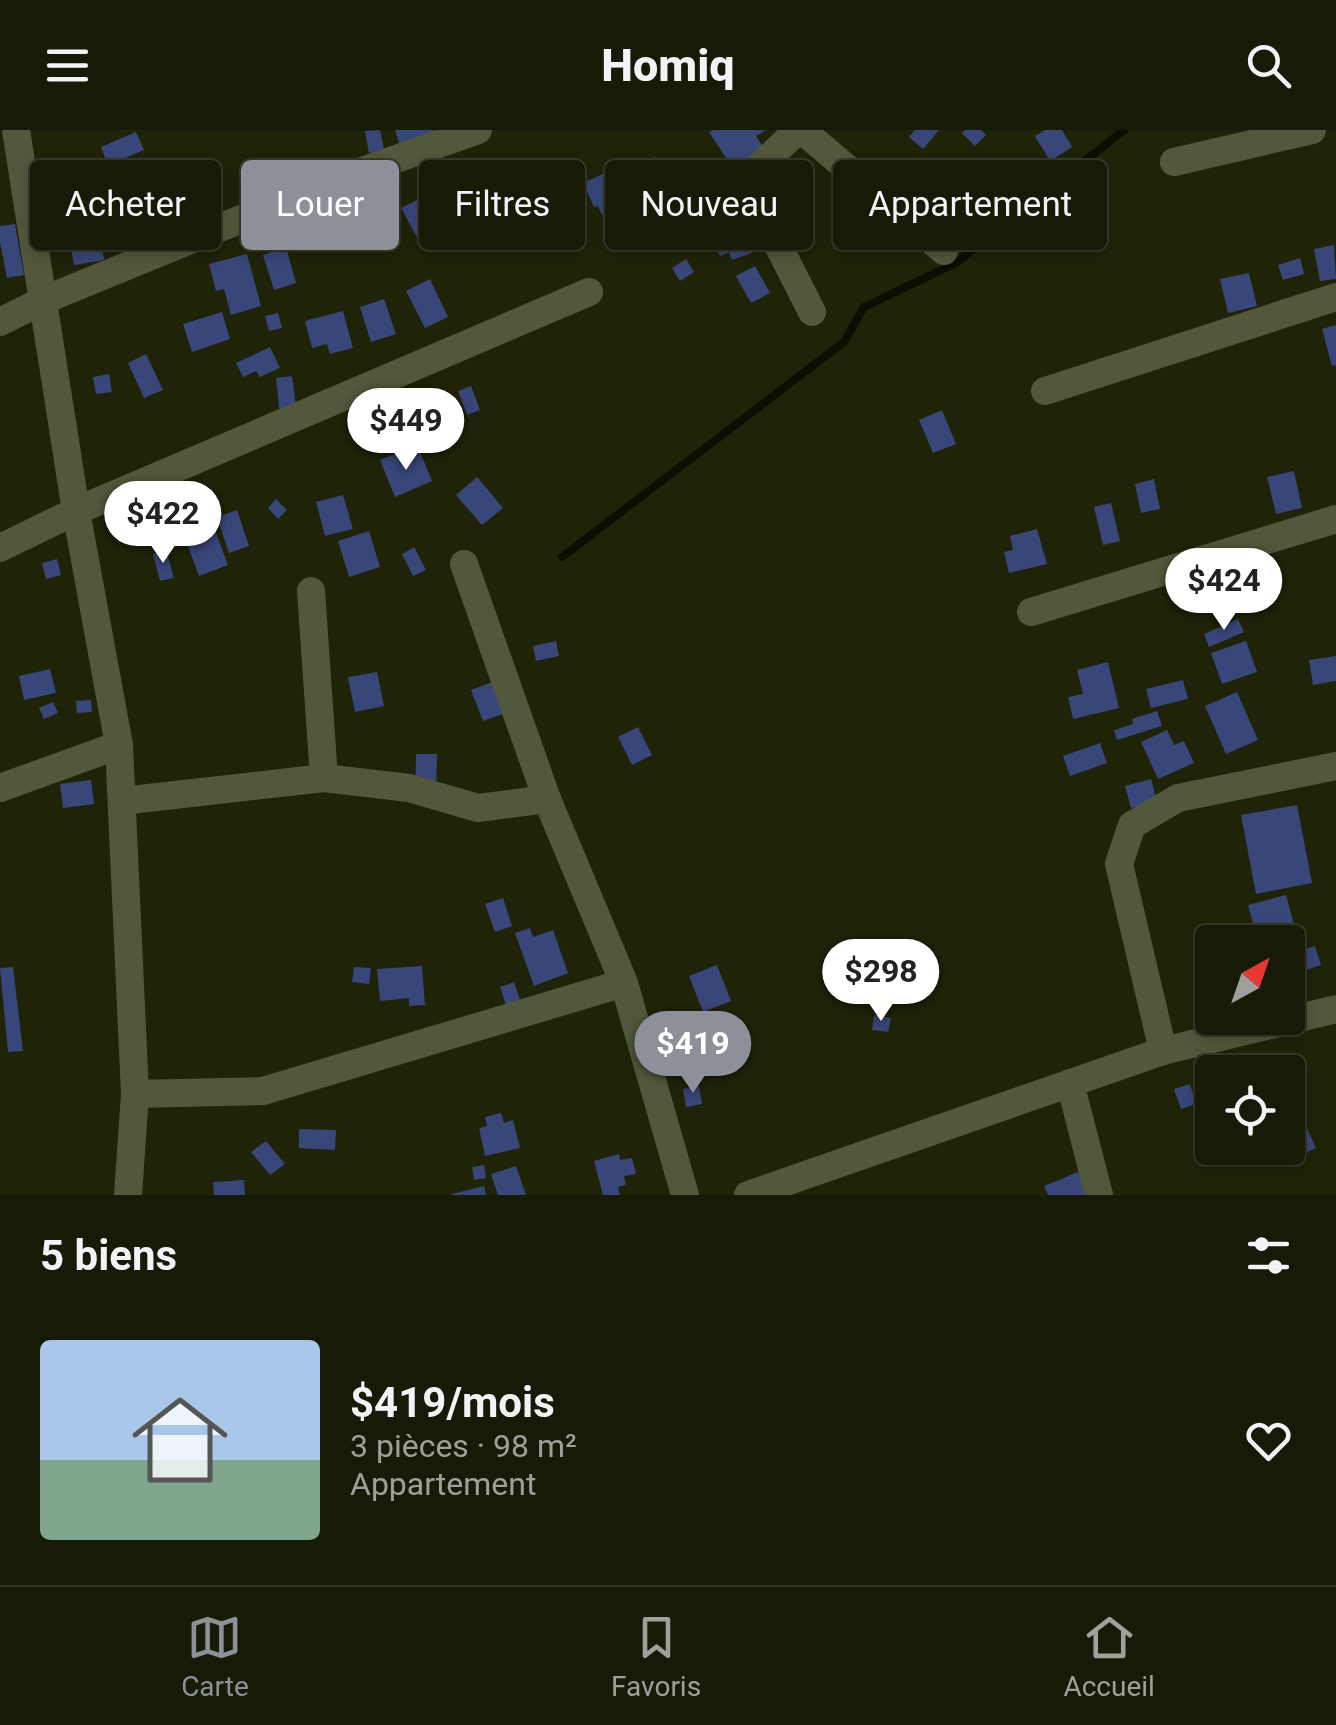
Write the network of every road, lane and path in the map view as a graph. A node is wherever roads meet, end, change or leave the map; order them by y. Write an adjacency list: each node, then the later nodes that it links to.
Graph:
1 (16, 130): 9 (street)
2 (478, 130): 9 (street)
3 (800, 130): 6 (street); 10 (street)
4 (1312, 130): 5 (street)
5 (1174, 162)
6 (944, 251)
7 (589, 292): 13 (street)
8 (1336, 297): 12 (street)
9 (44, 300): 11 (street); 13 (street)
10 (812, 312)
11 (0, 322)
12 (1045, 391)
13 (76, 512): 15 (street); 19 (street)
14 (1336, 520): 18 (street)
15 (0, 548)
16 (464, 564): 23 (street)
17 (311, 591): 21 (street)
18 (1031, 612)
19 (119, 744): 22 (street); 24 (street)
20 (1336, 766): 27 (street)
21 (324, 778): 23 (street); 24 (street)
22 (0, 788)
23 (548, 800): 25 (street)
24 (122, 801): 29 (street)
25 (624, 983): 29 (street); 31 (street)
26 (1336, 1009): 27 (street)
27 (1163, 1051): 28 (street)
28 (1070, 1083): 32 (street); 33 (street)
29 (135, 1094): 30 (street)
30 (128, 1195)
31 (686, 1195)
32 (748, 1195)
33 (1099, 1195)

